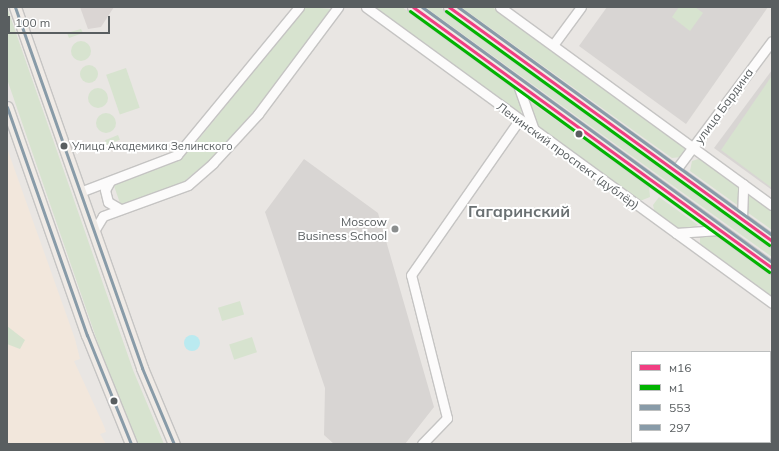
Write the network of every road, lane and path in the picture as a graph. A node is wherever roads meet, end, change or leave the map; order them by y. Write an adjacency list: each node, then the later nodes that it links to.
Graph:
1 (16, 7): 19 (main road)
2 (299, 7): 17 (street)
3 (366, 7): 13 (street, Ленинский проспект (дублёр))
4 (413, 7): 11 (main road)
5 (449, 7): 16 (main road)
6 (500, 7): 10 (street)
7 (581, 7): 10 (street)
8 (336, 9): 21 (street)
9 (772, 41): 15 (street, улица Бардина)
10 (553, 45): 15 (street)
11 (516, 82): 14 (street); 23 (main road)
12 (7, 107): 29 (main road)
13 (519, 120): 14 (street, Ленинский проспект (дублёр)); 31 (street)
14 (535, 132): 25 (street, Ленинский проспект (дублёр))
15 (694, 148): 16 (street, улица Бардина); 18 (street)
16 (675, 171): 22 (main road)
17 (110, 181): 19 (street); 21 (street)
18 (743, 184): 20 (street); 22 (street)
19 (80, 192): 24 (main road)
20 (772, 205)
21 (120, 209): 24 (street)
22 (742, 219): 26 (main road)
23 (719, 230): 25 (street); 27 (main road)
24 (94, 231): 30 (main road)
25 (675, 233): 28 (street, Ленинский проспект (дублёр))
26 (772, 241)
27 (772, 268)
28 (772, 303)
29 (131, 444)
30 (174, 444)
31 (422, 444)

